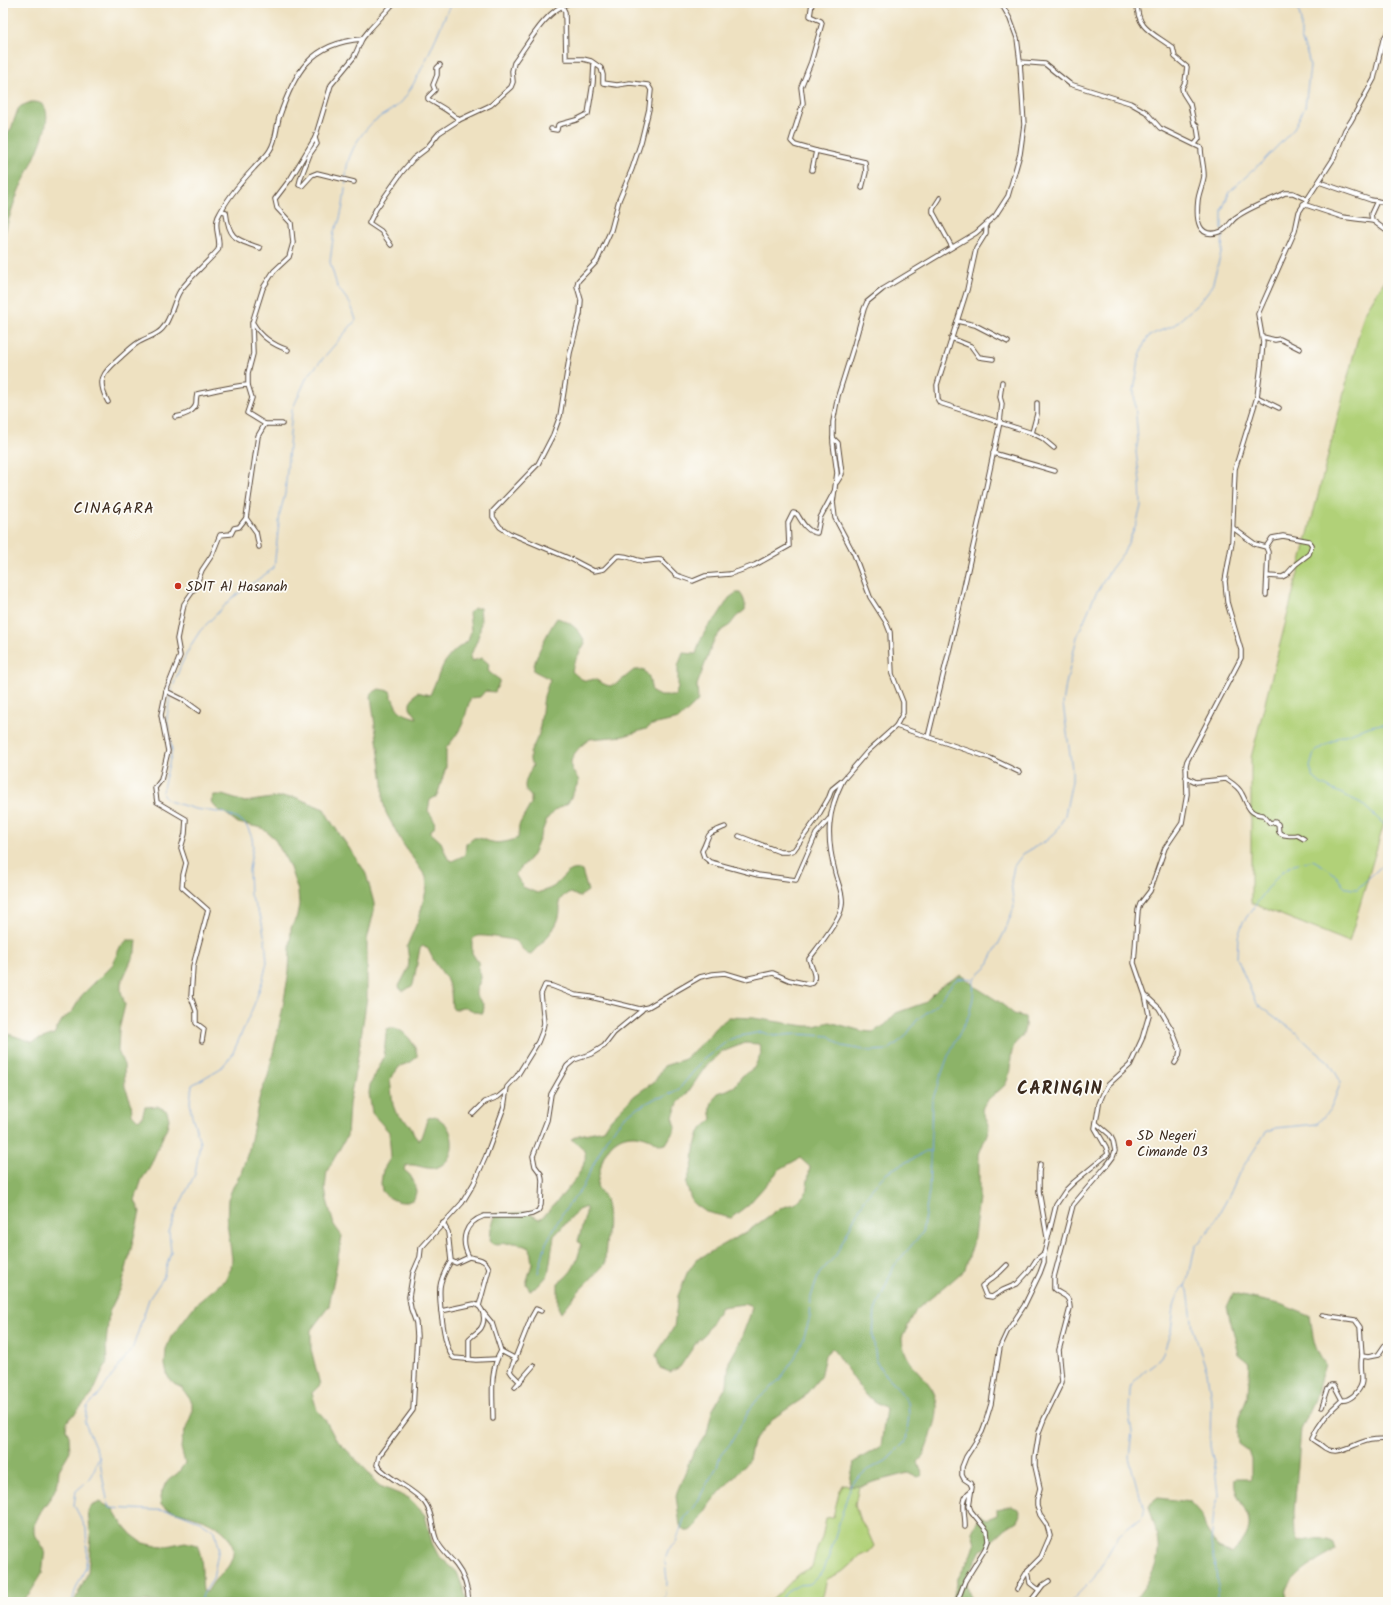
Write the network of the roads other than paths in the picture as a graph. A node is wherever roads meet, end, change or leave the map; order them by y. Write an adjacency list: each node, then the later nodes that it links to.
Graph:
1 (394, 3): 8 (street)
2 (569, 3): 6 (street)
3 (812, 3): 16 (street)
4 (1001, 3): 9 (street)
5 (1137, 3): 15 (street)
6 (562, 6): 10 (street); 12 (street)
7 (1388, 32): 19 (street)
8 (362, 39): 14 (street); 26 (street)
9 (1020, 62): 15 (street); 28 (street)
10 (594, 64): 13 (street); 55 (street)
11 (440, 65): 12 (street)
12 (459, 120): 30 (street)
13 (551, 129)
14 (315, 138): 18 (street); 34 (street)
15 (1195, 144): 22 (street)
16 (816, 151): 17 (street); 20 (street)
17 (812, 170)
18 (354, 182)
19 (1318, 182): 22 (street); 23 (street)
20 (862, 188)
21 (940, 198): 31 (street)
22 (1306, 199): 25 (street)
23 (1377, 201): 24 (street); 27 (street)
24 (1388, 203)
25 (1303, 204): 27 (street); 35 (street)
26 (222, 211): 32 (street); 44 (street)
27 (1373, 221): 29 (street)
28 (986, 224): 31 (street); 33 (street)
29 (1388, 232)
30 (391, 245)
31 (952, 247): 55 (street)
32 (260, 248)
33 (956, 321): 36 (street); 37 (street)
34 (252, 323): 39 (street); 42 (street)
35 (1263, 337): 38 (street); 43 (street)
36 (951, 338): 40 (street); 48 (street)
37 (1008, 342)
38 (1300, 349)
39 (288, 350)
40 (993, 359)
41 (1002, 382): 48 (street)
42 (248, 385): 47 (street); 49 (street)
43 (1257, 397): 46 (street); 57 (street)
44 (108, 402)
45 (1038, 403): 51 (street)
46 (1279, 408)
47 (175, 417)
48 (1000, 422): 51 (street); 53 (street)
49 (265, 424): 50 (street); 56 (street)
50 (282, 424)
51 (1032, 433): 52 (street)
52 (1054, 448)
53 (993, 452): 54 (street); 65 (street)
54 (1055, 471)
55 (835, 490): 64 (street)
56 (246, 518): 58 (street); 62 (street)
57 (1233, 528): 59 (street); 67 (street)
58 (259, 546)
59 (1266, 547): 60 (street); 60 (street)
60 (1268, 576): 61 (street)
61 (1266, 595)
62 (166, 691): 63 (street); 75 (street)
63 (199, 711)
64 (896, 726): 65 (street); 68 (street)
65 (928, 737): 66 (street)
66 (1019, 772)
67 (1186, 777): 72 (street); 73 (street)
68 (843, 780): 69 (street); 71 (street)
69 (829, 819): 70 (street); 74 (street)
70 (725, 827)
71 (740, 836)
72 (1304, 839)
73 (1146, 995): 76 (street); 79 (street)
74 (643, 1009): 77 (street); 84 (street)
75 (202, 1041)
76 (1175, 1063)
77 (505, 1091): 78 (street); 81 (street)
78 (473, 1114)
79 (1096, 1123): 82 (street); 107 (street)
80 (1040, 1164): 82 (street)
81 (443, 1223): 85 (street); 111 (street)
82 (1048, 1238): 83 (street)
83 (1044, 1254): 86 (street); 105 (street)
84 (469, 1257): 85 (street); 87 (street)
85 (451, 1261): 88 (street)
86 (1006, 1265)
87 (479, 1306): 88 (street); 90 (street)
88 (441, 1311): 95 (street)
89 (541, 1311): 97 (street)
90 (483, 1312): 93 (street); 95 (street)
91 (1322, 1315): 94 (street)
92 (1388, 1336): 94 (street)
93 (501, 1351): 96 (street); 97 (street)
94 (1362, 1356): 101 (street)
95 (469, 1359): 96 (street)
96 (497, 1359): 103 (street)
97 (516, 1359): 99 (street)
98 (534, 1365): 99 (street)
99 (520, 1382): 100 (street)
100 (515, 1387)
101 (1342, 1400): 102 (street); 104 (street)
102 (1322, 1407)
103 (493, 1419)
104 (1388, 1439)
105 (971, 1491): 106 (street); 112 (street)
106 (965, 1527)
107 (1028, 1570): 109 (street); 110 (street)
108 (1049, 1581): 110 (street)
109 (1017, 1589)
110 (1039, 1590): 113 (street)
111 (469, 1602)
112 (957, 1602)
113 (1030, 1602)

